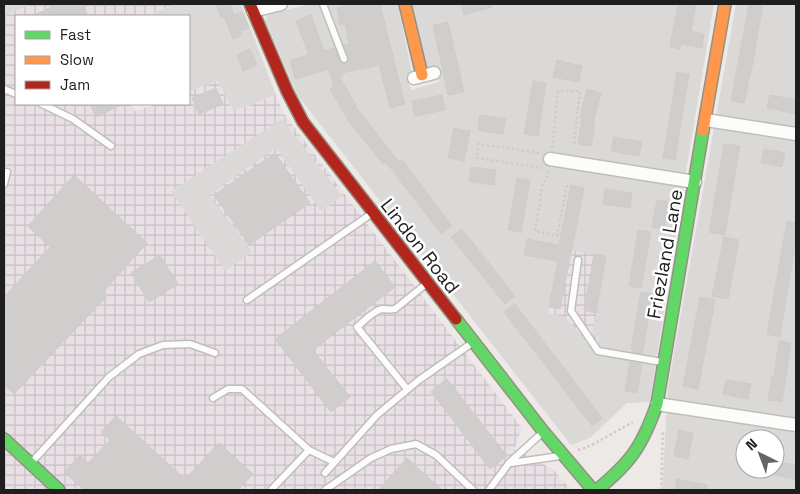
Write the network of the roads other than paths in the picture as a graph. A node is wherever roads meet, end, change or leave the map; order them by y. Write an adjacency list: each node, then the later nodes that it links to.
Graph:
1 (281, 4): 5 (street)
2 (323, 4): 6 (lane)
3 (405, 4): 7 (street)
4 (726, 4): 9 (street, Friezland Lane)
5 (252, 8): 16 (street, Lindon Road)
6 (344, 59)
7 (423, 75)
8 (44, 105): 11 (lane)
9 (706, 120): 10 (street); 14 (street, Friezland Lane)
10 (796, 134)
11 (111, 146)
12 (547, 160): 14 (street)
13 (7, 172): 15 (lane)
14 (695, 182): 22 (street, Friezland Lane)
15 (4, 184)
16 (372, 213): 18 (street, Lindon Road); 19 (lane)
17 (578, 260): 22 (lane)
18 (428, 283): 20 (street, Lindon Road); 23 (lane)
19 (247, 300)
20 (473, 342): 23 (lane); 27 (street, Lindon Road)
21 (214, 353): 33 (lane)
22 (663, 362): 25 (street, Friezland Lane)
23 (407, 389): 31 (lane)
24 (213, 398): 29 (lane)
25 (656, 405): 26 (street); 41 (street, Friezland Lane)
26 (796, 425)
27 (543, 431): 30 (street, Lindon Road); 32 (lane)
28 (4, 439): 33 (street)
29 (309, 450): 31 (lane); 36 (lane)
30 (562, 456): 32 (lane); 40 (street, Lindon Road)
31 (334, 462): 34 (lane)
32 (509, 463): 39 (lane)
33 (31, 464): 35 (street)
34 (325, 473)
35 (54, 489)
36 (271, 490)
37 (325, 490): 38 (lane)
38 (473, 490)
39 (488, 490)
40 (593, 490)
41 (597, 490)

